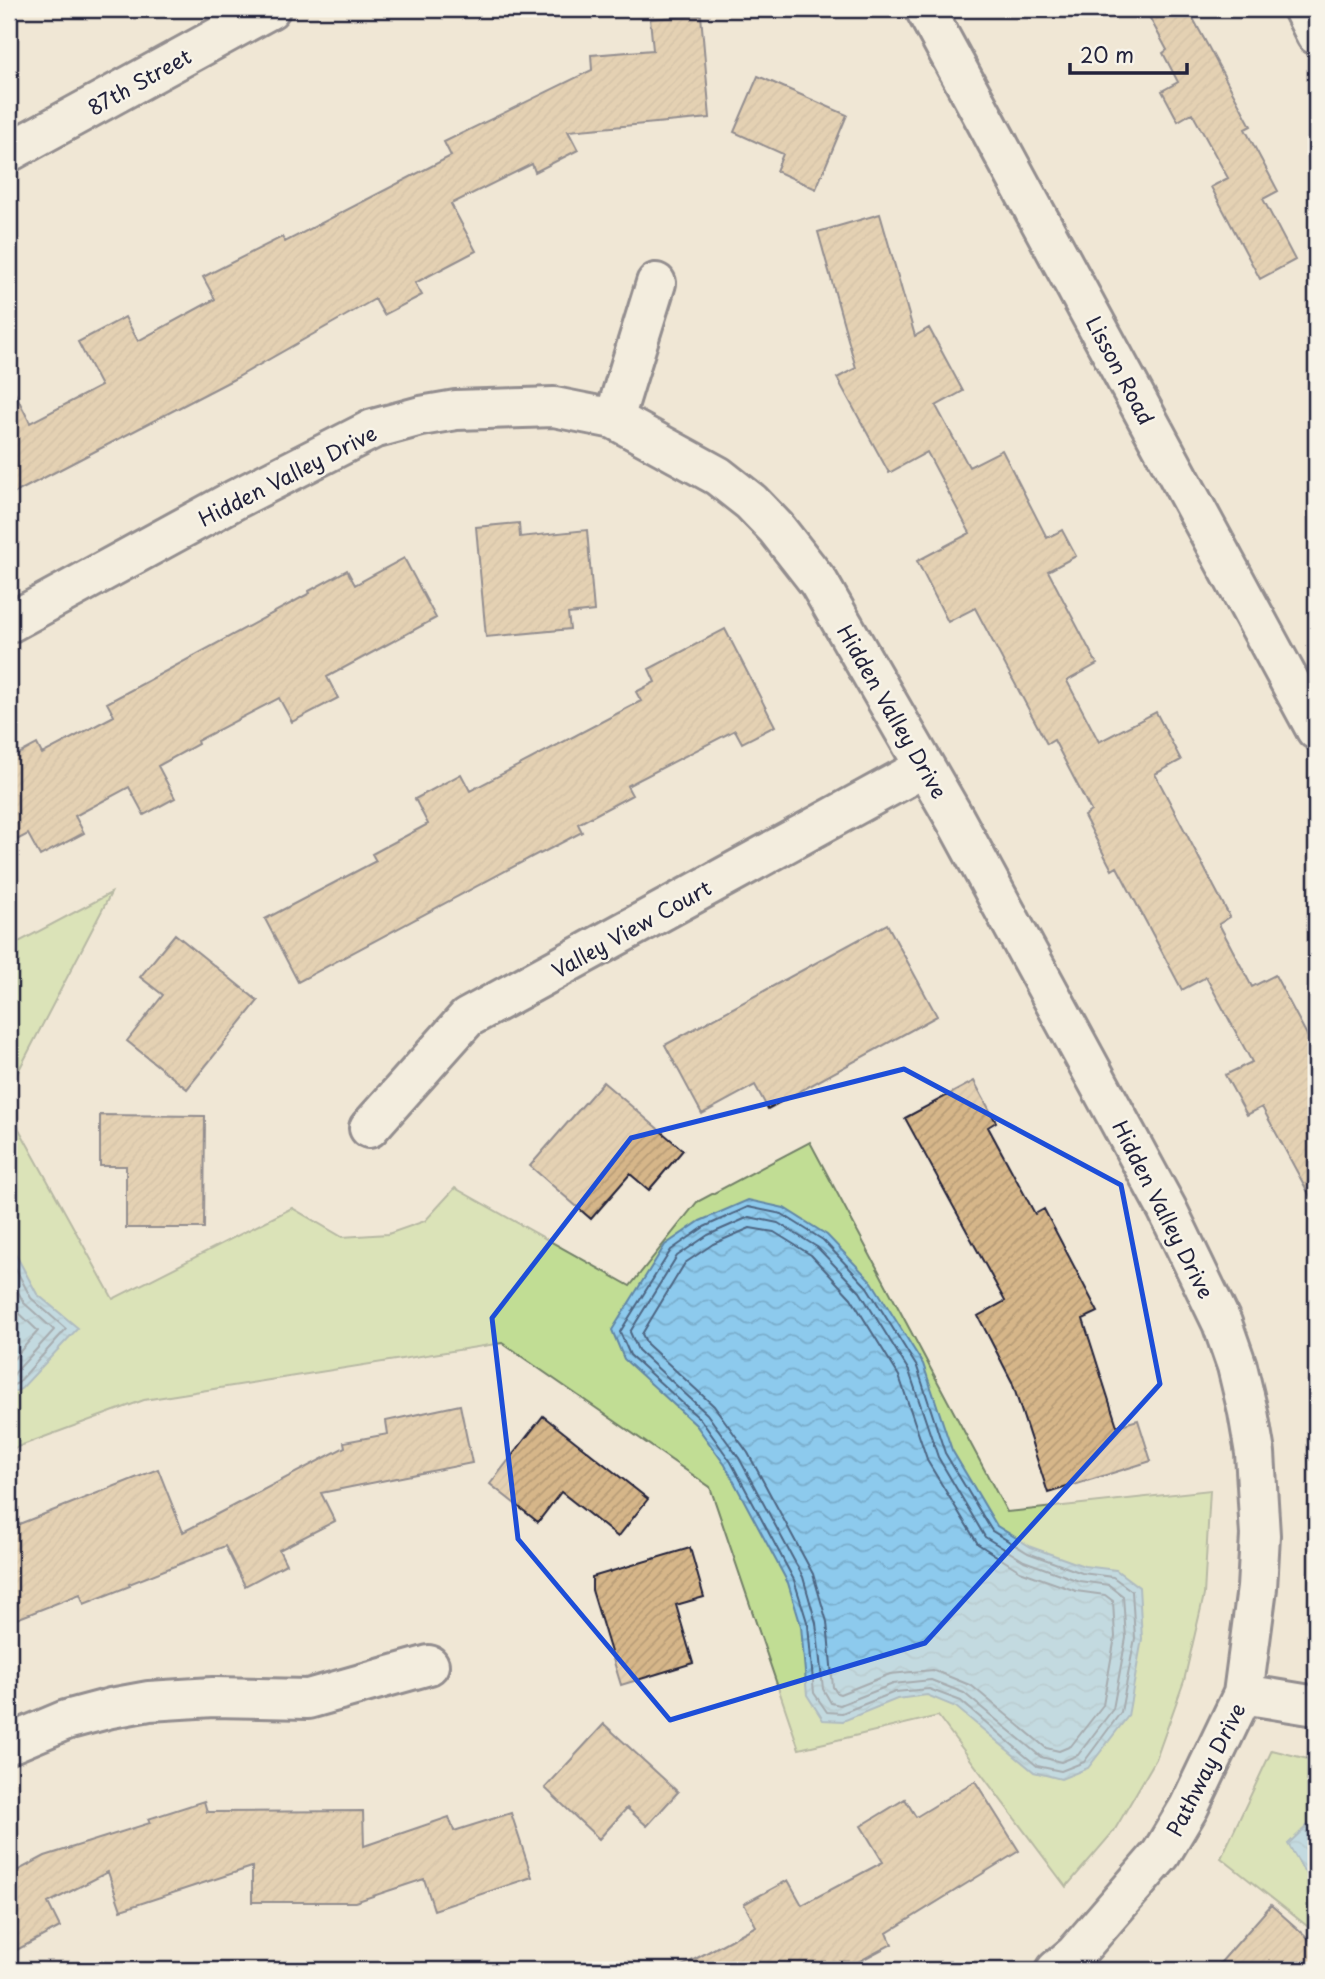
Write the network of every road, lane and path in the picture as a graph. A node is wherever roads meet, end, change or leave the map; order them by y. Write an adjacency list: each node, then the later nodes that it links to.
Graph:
1 (270, 9): 5 (street, 87th Street)
2 (925, 9): 9 (street, Lisson Road)
3 (1303, 9): 4 (street)
4 (1316, 35)
5 (9, 152)
6 (656, 283): 7 (street)
7 (614, 419): 8 (street, Hidden Valley Drive); 10 (street, Hidden Valley Drive)
8 (9, 623)
9 (1316, 730)
10 (925, 767): 11 (street, Valley View Court); 13 (street, Hidden Valley Drive)
11 (369, 1128)
12 (429, 1665): 15 (street)
13 (1242, 1694): 14 (street); 16 (street, Pathway Drive)
14 (1316, 1706)
15 (9, 1744)
16 (1056, 1970)

